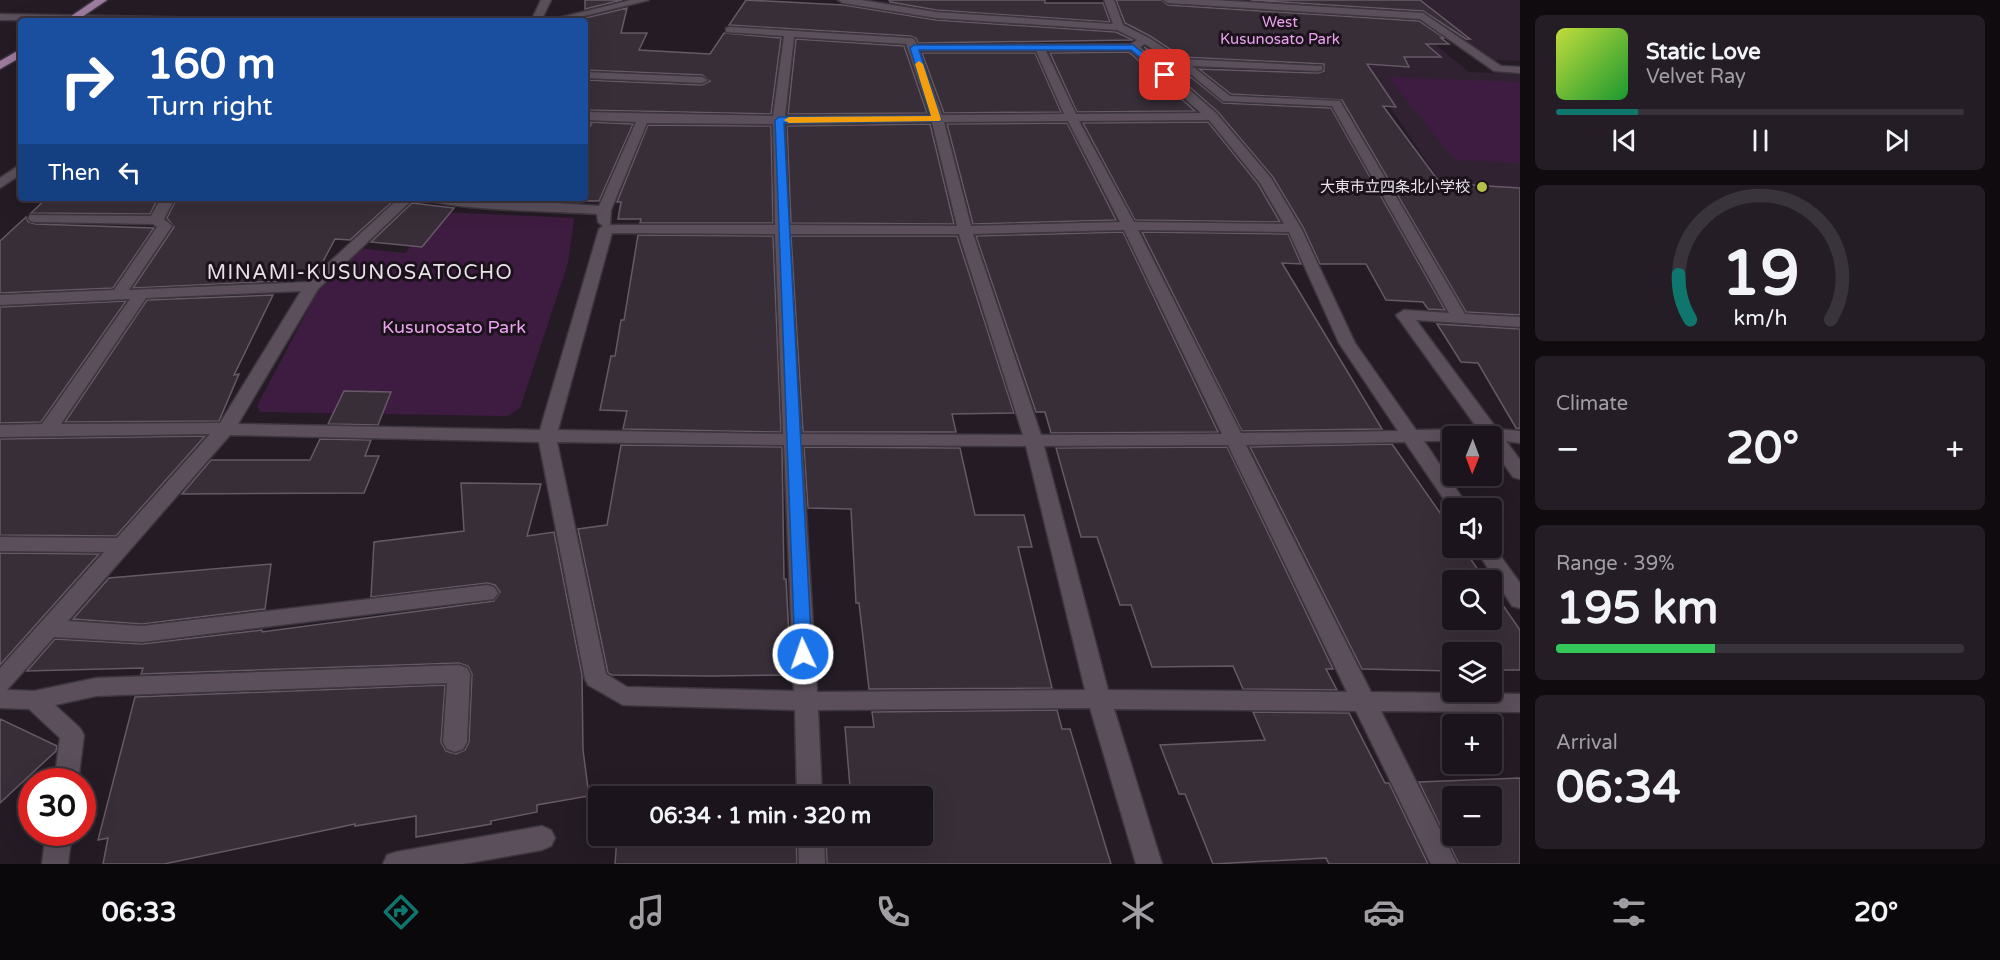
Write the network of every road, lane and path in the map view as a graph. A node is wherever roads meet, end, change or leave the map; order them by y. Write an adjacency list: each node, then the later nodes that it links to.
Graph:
1 (102, 0): 10 (main road)
2 (546, 0): 11 (street)
3 (644, 0): 12 (street)
4 (843, 0): 13 (street)
5 (1109, 0): 13 (street)
6 (1168, 0): 7 (street)
7 (1292, 4): 23 (street)
8 (0, 17): 9 (street)
9 (36, 18)
10 (75, 18)
11 (537, 18)
12 (564, 18)
13 (1119, 27): 16 (street)
14 (730, 30): 15 (street)
15 (789, 35): 17 (street); 31 (street)
16 (1139, 44): 18 (street); 20 (street); 27 (street)
17 (914, 48): 18 (street); 30 (street)
18 (1040, 48): 28 (street)
19 (18, 54): 21 (main road)
20 (1179, 62): 22 (street); 49 (street)
21 (0, 66)
22 (1318, 68)
23 (1520, 70)
24 (588, 75): 25 (street)
25 (702, 80)
26 (588, 116): 29 (street)
27 (1212, 116): 28 (street); 41 (street)
28 (1072, 118): 30 (street); 40 (street)
29 (643, 119): 31 (street); 37 (street)
30 (937, 119): 31 (street); 44 (street)
31 (779, 120): 42 (street)
32 (18, 170): 33 (street)
33 (0, 184)
34 (166, 201): 39 (street)
35 (404, 201): 45 (street)
36 (479, 201): 37 (street)
37 (604, 210): 43 (street)
38 (35, 218): 39 (street)
39 (156, 220): 47 (street)
40 (1129, 226): 41 (street); 44 (street); 61 (street)
41 (1294, 228): 58 (street)
42 (782, 229): 43 (street); 44 (street); 60 (street)
43 (606, 230): 56 (street)
44 (965, 230): 62 (street)
45 (312, 286): 46 (street); 52 (street)
46 (142, 293): 47 (street); 53 (street)
47 (118, 295): 48 (street)
48 (0, 300)
49 (1459, 317): 50 (street); 51 (street)
50 (1520, 322)
51 (1486, 426)
52 (226, 428): 53 (street); 56 (street); 67 (street)
53 (48, 429): 54 (street)
54 (0, 431)
55 (1502, 435): 59 (street)
56 (547, 436): 60 (street); 76 (street)
57 (1442, 436): 58 (street)
58 (1412, 437): 61 (street); 65 (street)
59 (1520, 437)
60 (793, 439): 62 (street); 76 (street)
61 (1234, 439): 62 (street); 77 (street)
62 (1034, 441): 74 (street)
63 (1502, 448): 64 (street)
64 (1520, 473)
65 (1453, 498)
66 (0, 544): 67 (street)
67 (124, 545): 71 (street)
68 (1492, 558): 70 (street)
69 (487, 593): 71 (street)
70 (1520, 600)
71 (49, 628): 72 (street)
72 (0, 682)
73 (0, 699): 75 (street)
74 (1099, 699): 76 (street); 77 (street); 88 (street)
75 (34, 700): 79 (street); 80 (street)
76 (806, 701): 81 (street)
77 (1364, 702): 78 (street); 89 (street)
78 (1520, 703)
79 (455, 742)
80 (68, 768)
81 (809, 786)
82 (542, 838): 86 (street)
83 (57, 846): 85 (street)
84 (811, 846): 87 (street)
85 (55, 864)
86 (396, 864)
87 (812, 864)
88 (1149, 864)
89 (1444, 864)

